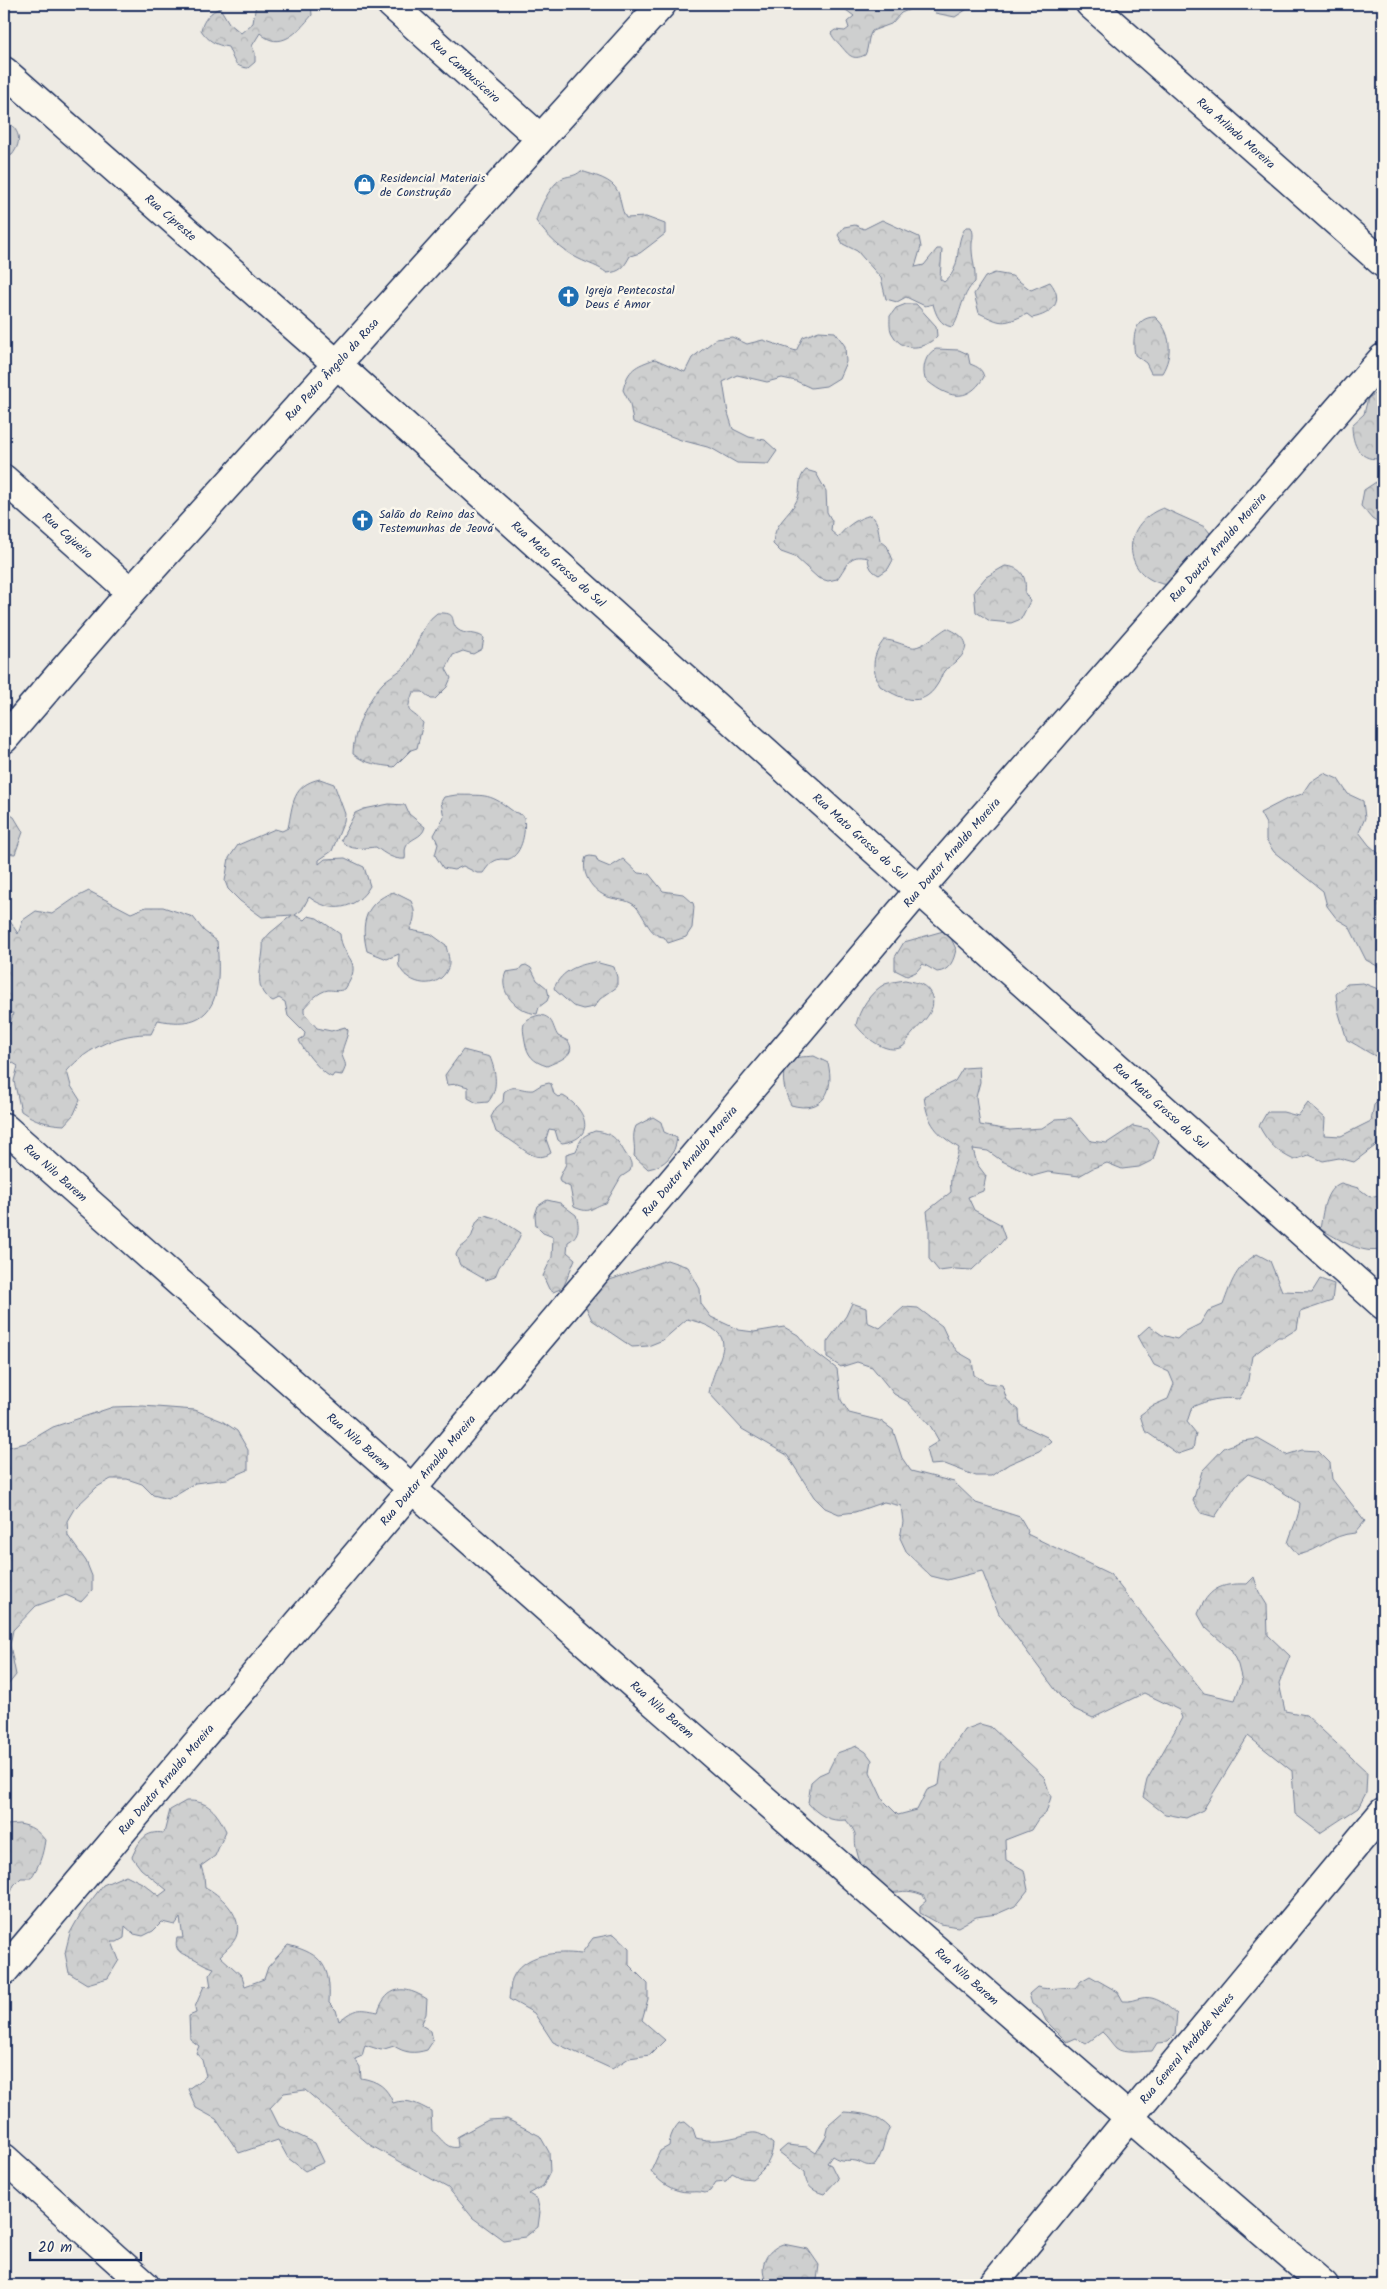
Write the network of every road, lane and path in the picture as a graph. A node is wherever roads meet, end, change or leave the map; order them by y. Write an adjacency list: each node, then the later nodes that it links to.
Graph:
1 (391, 4): 5 (street, Rua Cambusiceiro)
2 (662, 4): 5 (street, Rua Pedro Ângelo da Rosa)
3 (1090, 4): 6 (street, Rua Arlindo Moreira)
4 (4, 71): 8 (street, Rua Cipreste)
5 (540, 138): 8 (street, Rua Pedro Ângelo da Rosa)
6 (1383, 263)
7 (1383, 358): 12 (street, Rua Doutor Arnaldo Moreira)
8 (338, 365): 10 (street, Rua Pedro Ângelo da Rosa); 12 (street, Rua Mato Grosso do Sul)
9 (4, 479): 10 (street, Rua Cajueiro)
10 (131, 592): 11 (street, Rua Pedro Ângelo da Rosa)
11 (4, 739)
12 (918, 890): 14 (street, Rua Mato Grosso do Sul); 15 (street, Rua Doutor Arnaldo Moreira)
13 (4, 1127): 15 (street, Rua Nilo Barem)
14 (1383, 1305)
15 (412, 1489): 17 (street, Rua Doutor Arnaldo Moreira); 18 (street, Rua Nilo Barem)
16 (1383, 1812): 18 (street, Rua General Andrade Neves)
17 (4, 1971)
18 (1129, 2118): 21 (street, Rua General Andrade Neves); 22 (street, Rua Nilo Barem)
19 (4, 2158): 20 (street)
20 (145, 2285)
21 (993, 2285)
22 (1324, 2285)

